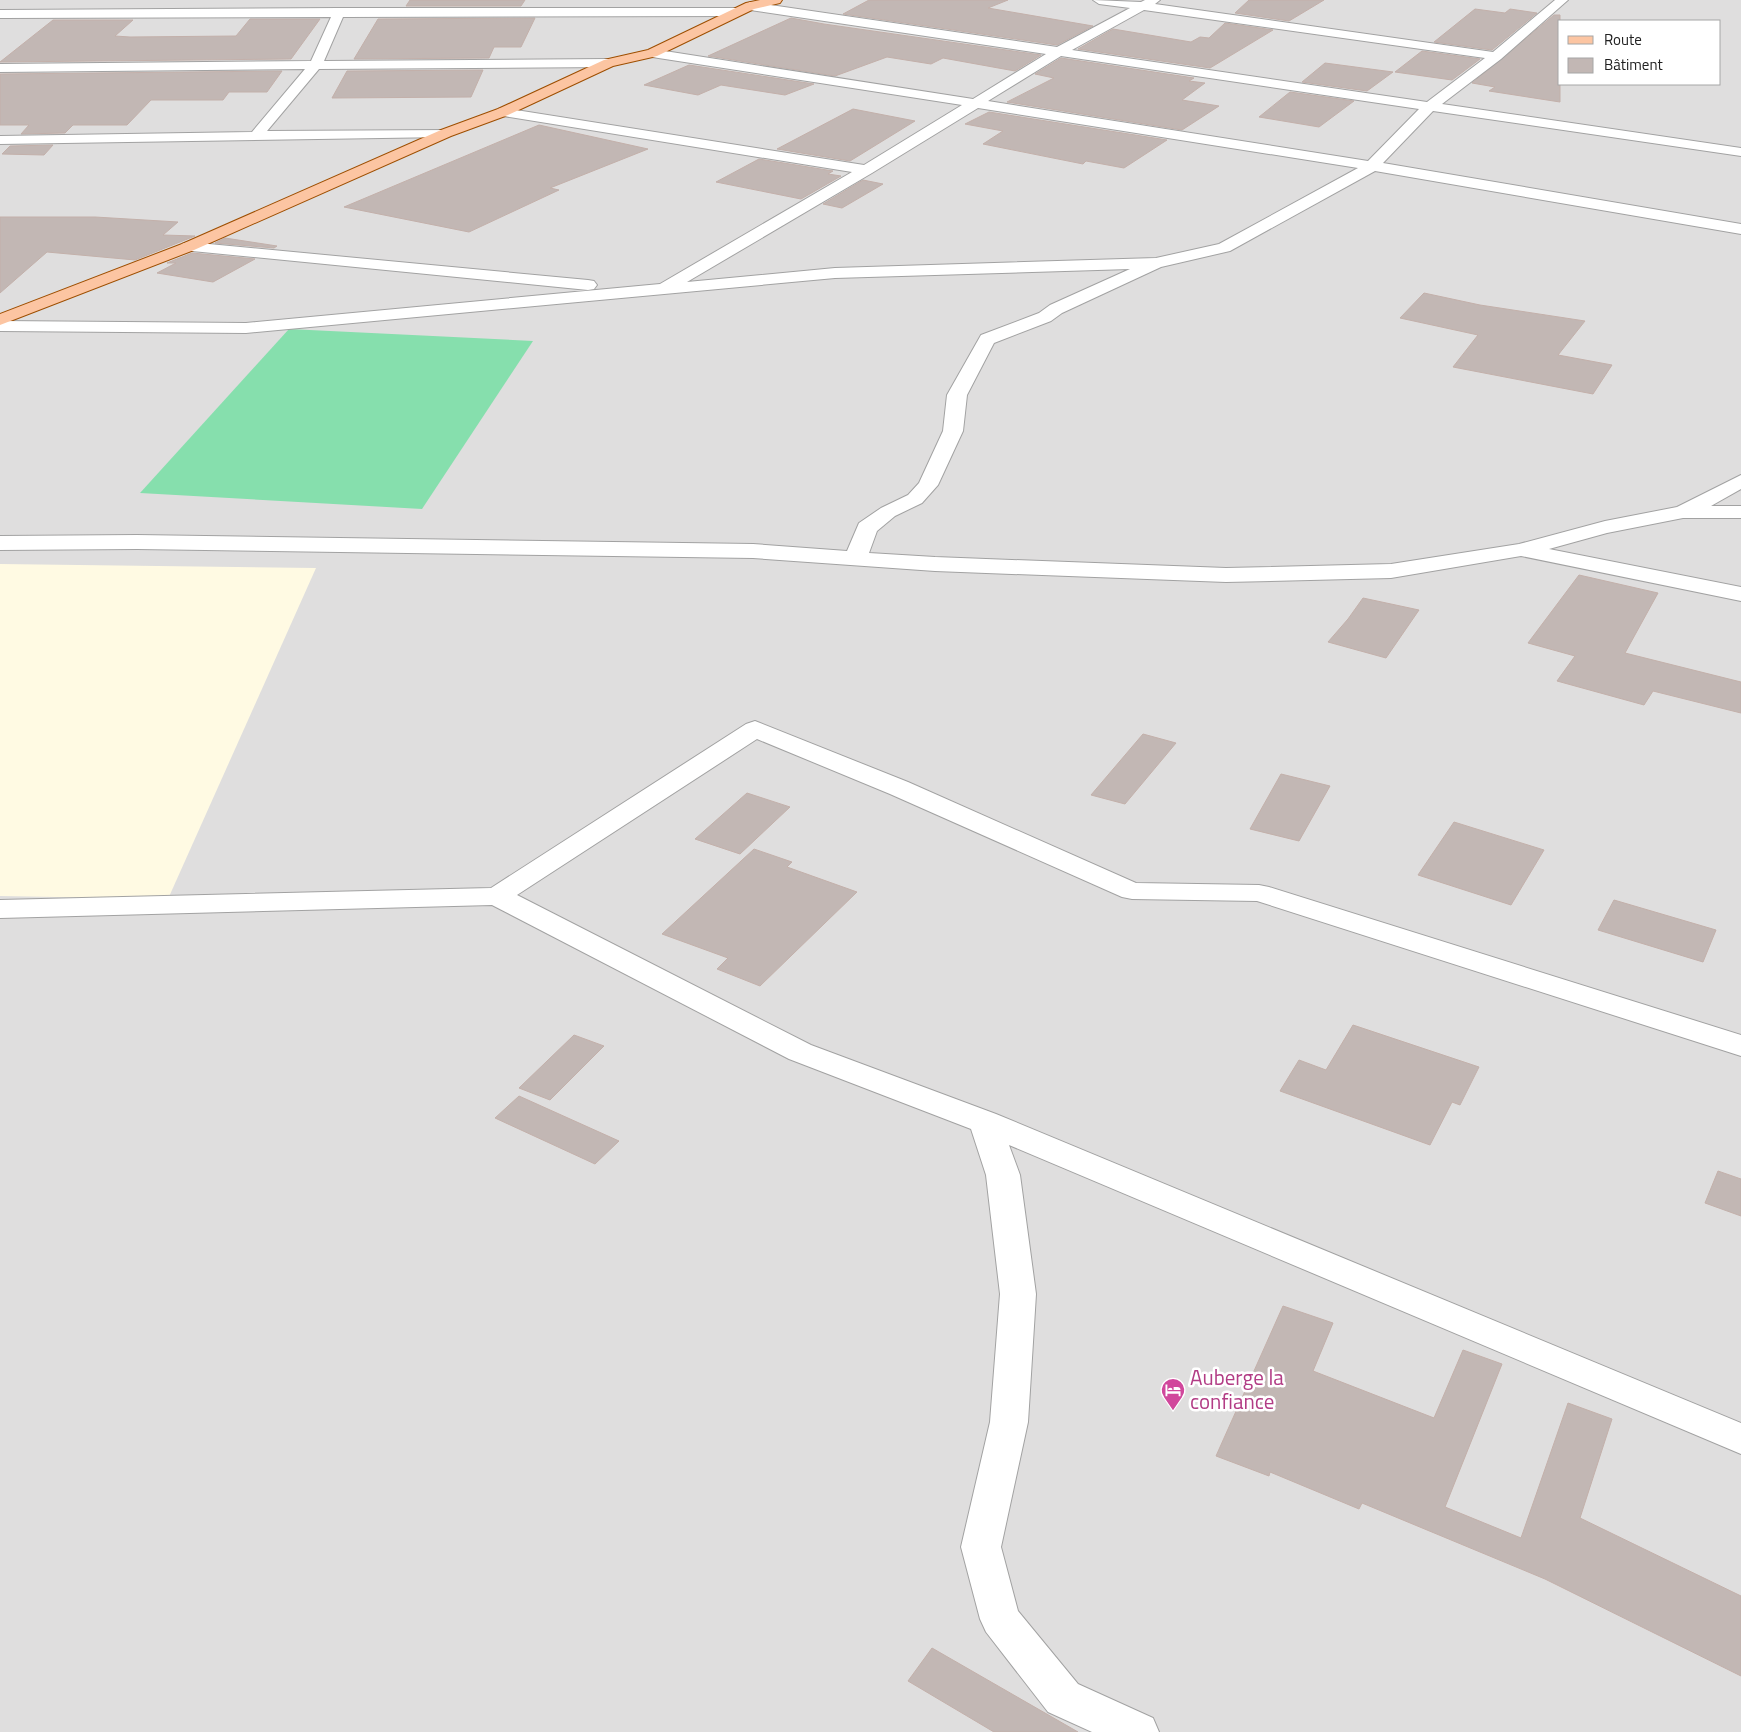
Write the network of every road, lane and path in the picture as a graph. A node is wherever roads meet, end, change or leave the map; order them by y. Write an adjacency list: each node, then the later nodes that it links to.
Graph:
1 (776, 0): 5 (main road)
2 (1099, 0): 4 (street)
3 (1562, 0): 10 (street)
4 (1148, 3): 8 (street); 10 (street)
5 (744, 9): 6 (street); 8 (street); 9 (main road)
6 (339, 12): 7 (street); 12 (street)
7 (0, 14)
8 (1058, 52): 14 (street); 15 (street)
9 (652, 54): 11 (main road); 14 (street)
10 (1496, 56): 15 (street)
11 (610, 62): 12 (street); 16 (main road)
12 (316, 65): 13 (street); 18 (street)
13 (0, 68)
14 (977, 103): 21 (street); 22 (street)
15 (1429, 107): 20 (street); 21 (street)
16 (502, 112): 17 (main road); 22 (street)
17 (446, 133): 18 (street); 24 (main road)
18 (255, 137): 19 (street)
19 (0, 140)
20 (1741, 152)
21 (1370, 168): 23 (street); 25 (street)
22 (867, 170): 26 (street)
23 (1741, 229)
24 (188, 247): 26 (street); 27 (main road)
25 (1156, 263): 26 (street); 34 (street)
26 (663, 288): 28 (street)
27 (0, 320)
28 (0, 326)
29 (1741, 481): 30 (street)
30 (1683, 512): 31 (street); 33 (street)
31 (1741, 512)
32 (0, 543): 34 (street)
33 (1520, 550): 34 (street); 35 (street)
34 (852, 558)
35 (1741, 594)
36 (498, 896): 37 (street); 38 (street); 39 (street)
37 (0, 909)
38 (1741, 1046)
39 (985, 1122): 40 (street); 41 (street)
40 (1741, 1439)
41 (1138, 1732)

